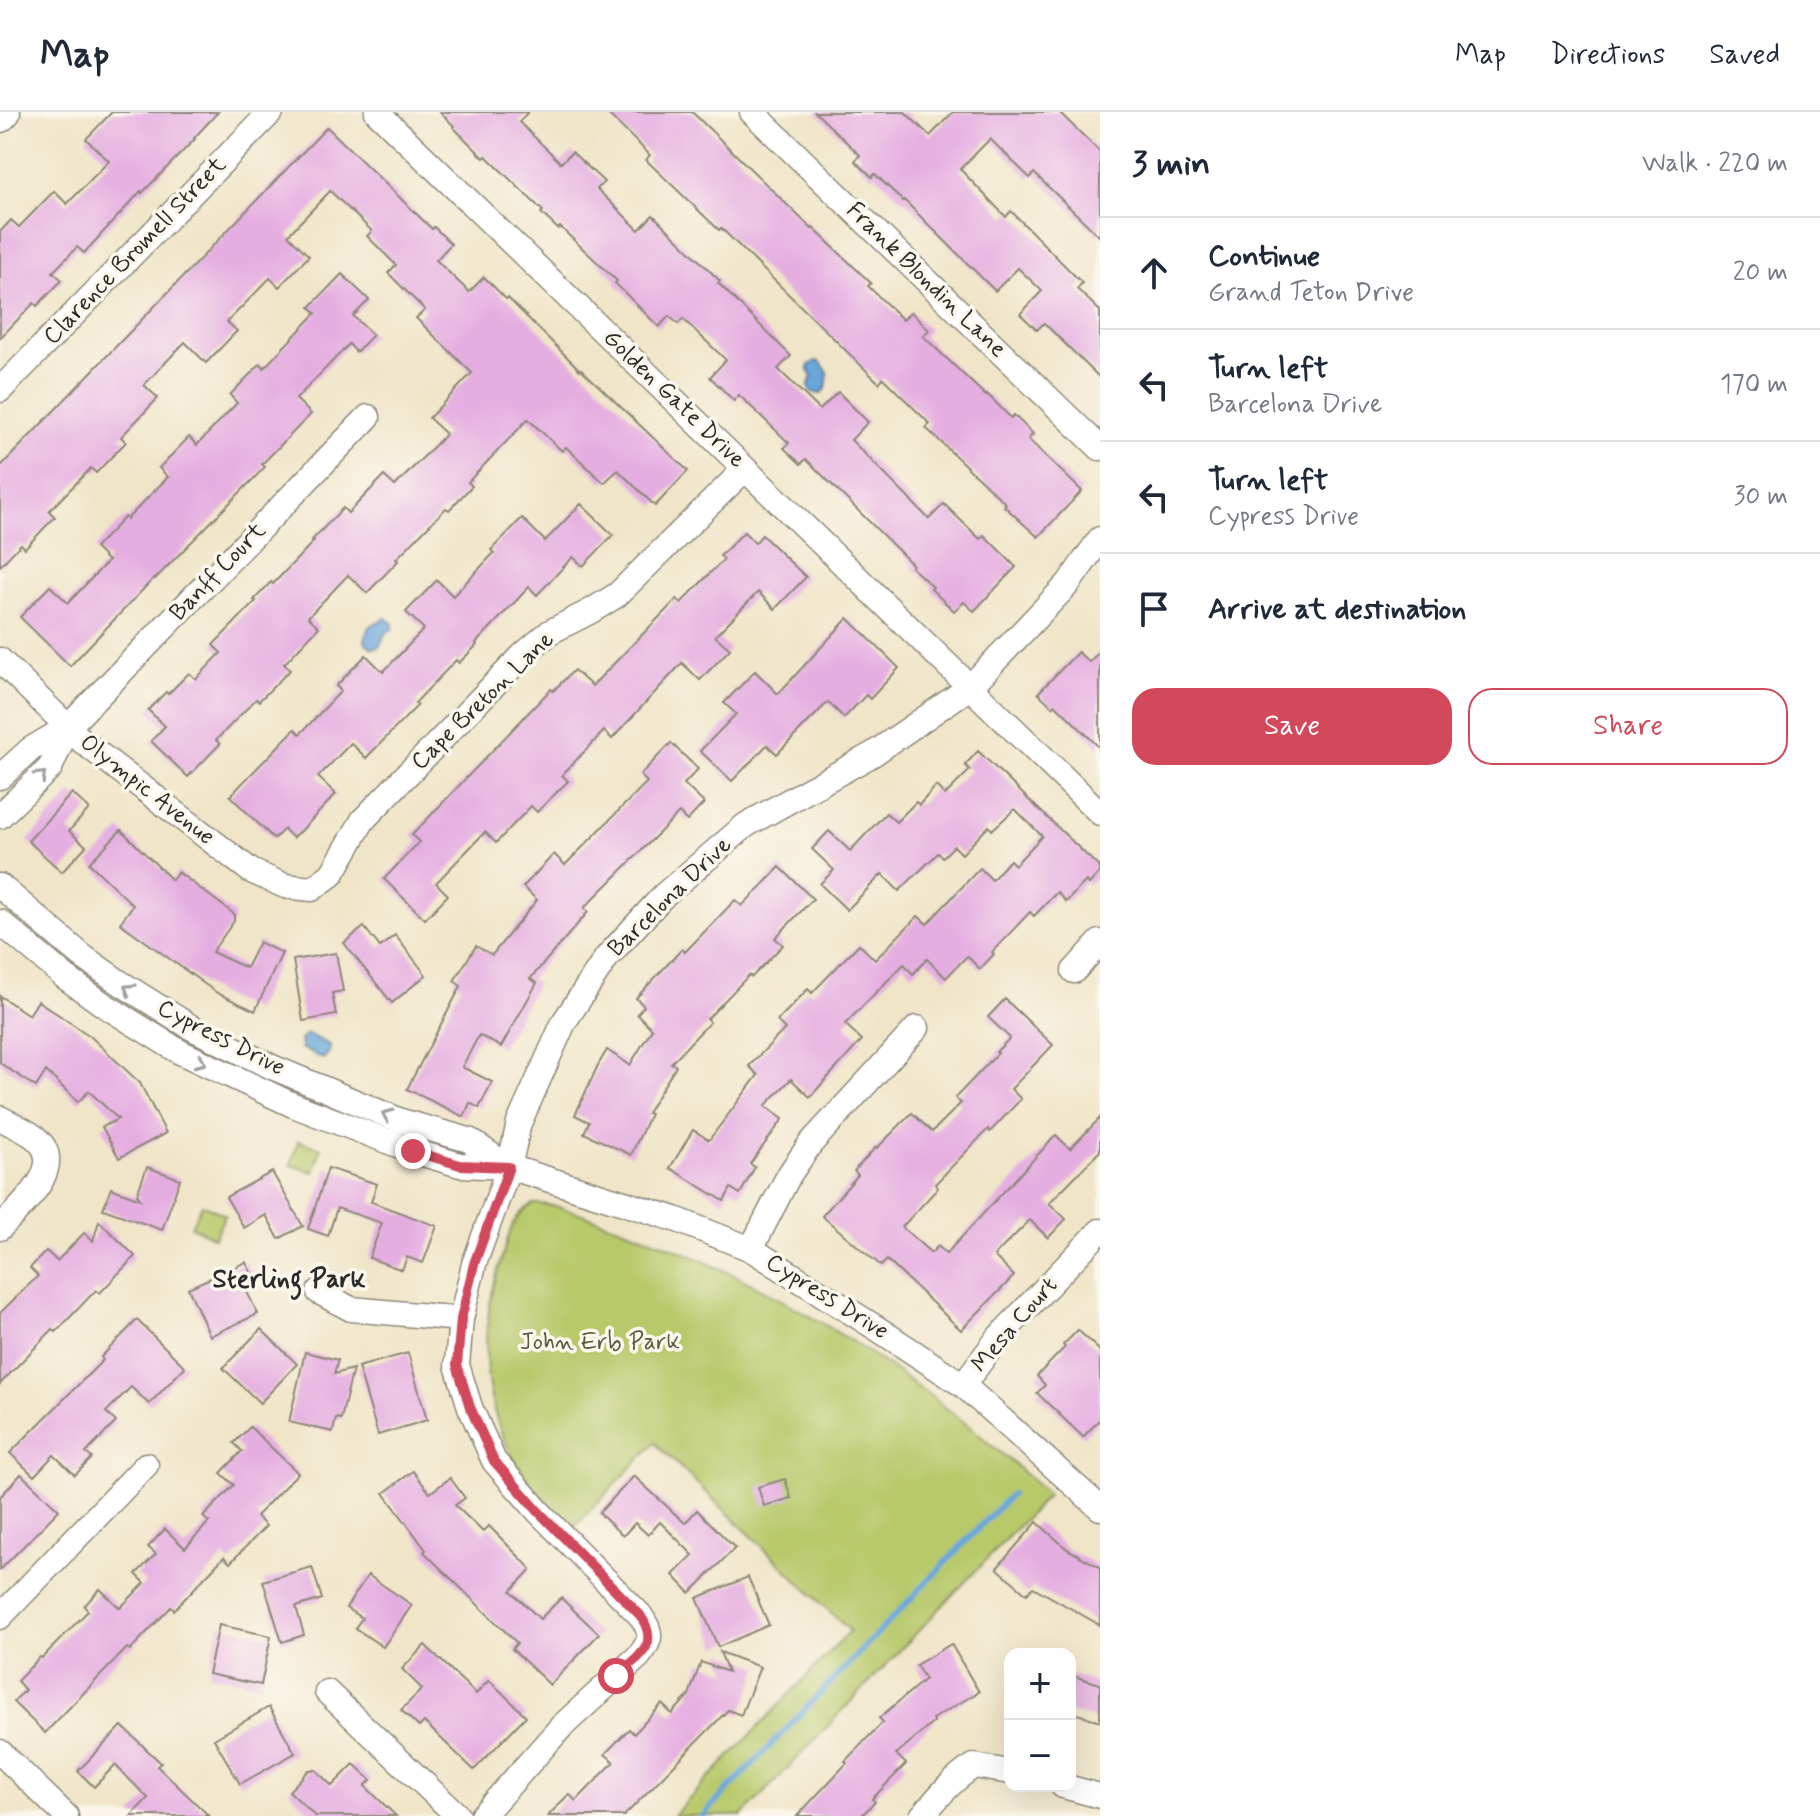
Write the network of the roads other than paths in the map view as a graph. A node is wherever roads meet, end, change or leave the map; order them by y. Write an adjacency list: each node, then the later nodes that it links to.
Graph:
1 (271, 112): 4 (street, Clarence Bromell Street)
2 (377, 112): 7 (street, Golden Gate Drive)
3 (752, 112): 6 (street, Frank Blondin Lane)
4 (0, 390)
5 (368, 417): 11 (street, Banff Court)
6 (1100, 448)
7 (745, 469): 10 (street, Golden Gate Drive); 16 (street, Cape Breton Lane)
8 (1100, 539): 10 (street, Barcelona Drive)
9 (0, 660): 11 (street, Olympic Avenue)
10 (970, 687): 13 (street, Golden Gate Drive); 22 (street, Barcelona Drive)
11 (68, 727): 12 (street); 14 (street, one-way to 11); 16 (street, Olympic Avenue)
12 (0, 777)
13 (1100, 813)
14 (0, 816)
15 (0, 886): 22 (street, Cypress Drive, one-way to 15)
16 (312, 889)
17 (0, 922): 22 (street, Cypress Drive, one-way to 22)
18 (1100, 942): 19 (street)
19 (1074, 971)
20 (917, 1028): 25 (street)
21 (0, 1118): 23 (street)
22 (509, 1167): 25 (street, Cypress Drive); 27 (street, Barcelona Drive)
23 (0, 1228)
24 (1100, 1231): 28 (street, Mesa Court)
25 (751, 1249): 28 (street, Cypress Drive)
26 (319, 1292): 27 (street)
27 (461, 1319): 39 (street, Barcelona Drive)
28 (963, 1385): 30 (street, Cypress Drive)
29 (146, 1465): 31 (street)
30 (1100, 1508)
31 (0, 1617)
32 (327, 1692): 38 (street)
33 (0, 1752): 37 (street)
34 (1004, 1771): 40 (street)
35 (1076, 1790): 36 (street)
36 (1100, 1796)
37 (66, 1816)
38 (458, 1816)
39 (482, 1816)
40 (922, 1816)

